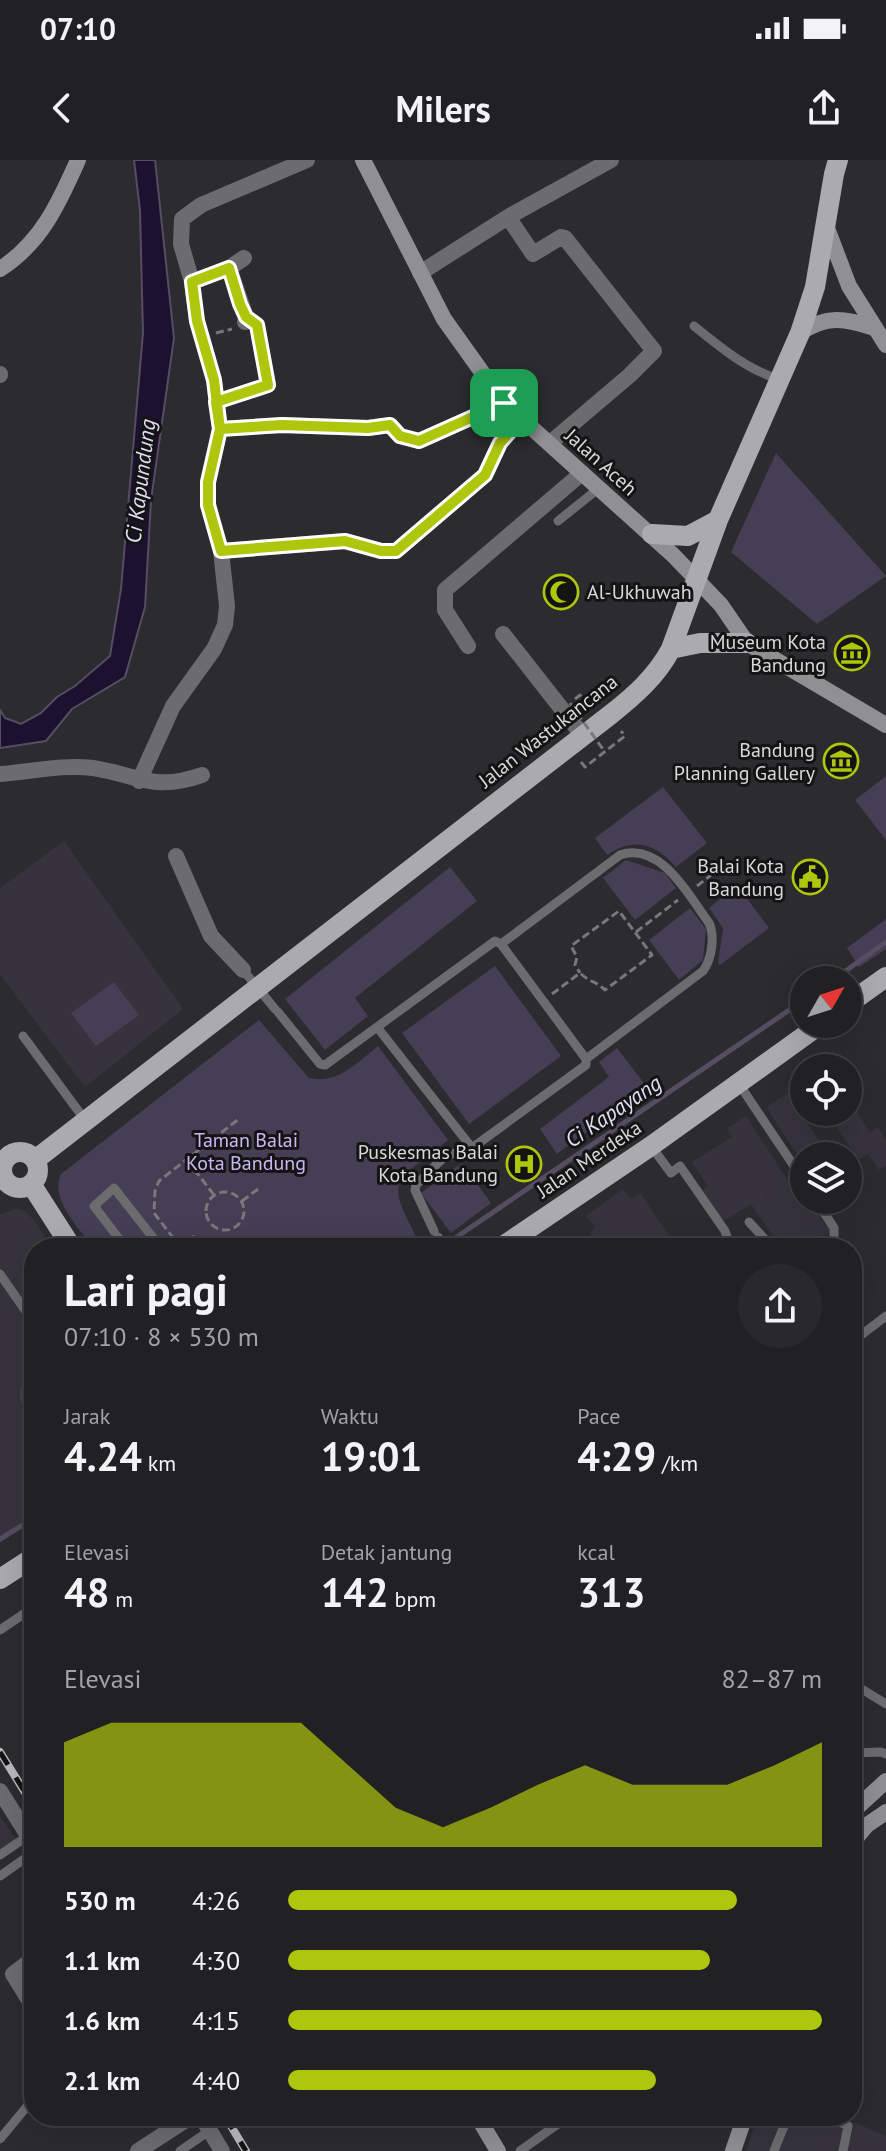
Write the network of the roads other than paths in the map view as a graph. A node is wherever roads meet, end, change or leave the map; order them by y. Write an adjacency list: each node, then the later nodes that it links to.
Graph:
1 (78, 160): 10 (street)
2 (307, 160): 12 (street)
3 (363, 160): 11 (street, Jalan Aceh)
4 (611, 160): 6 (street)
5 (838, 160): 7 (main road, Jalan Wastukancana)
6 (508, 217): 11 (street); 22 (street)
7 (827, 228): 14 (street); 15 (main road, Jalan Wastukancana)
8 (244, 258): 9 (street)
9 (229, 268): 12 (street); 18 (street)
10 (0, 269)
11 (420, 273): 19 (street, Jalan Aceh)
12 (192, 282): 18 (street)
13 (694, 326): 17 (lane)
14 (874, 328): 15 (street); 16 (street)
15 (800, 333): 17 (main road, Jalan Wastukancana)
16 (886, 344)
17 (780, 380): 25 (main road, Jalan Wastukancana)
18 (216, 402): 21 (street)
19 (504, 403): 20 (street, Jalan Aceh); 21 (street)
20 (522, 418): 22 (street, Jalan Aceh); 28 (street)
21 (220, 429): 28 (street)
22 (550, 443): 23 (street, Jalan Aceh)
23 (582, 473): 24 (street, Jalan Aceh); 32 (street)
24 (599, 488): 26 (lane); 27 (street, Jalan Aceh)
25 (718, 520): 27 (main road); 29 (main road, Jalan Wastukancana)
26 (558, 521)
27 (652, 534): 29 (street, Jalan Aceh)
28 (221, 551): 38 (street)
29 (696, 578): 31 (street, Jalan Aceh); 33 (main road, Jalan Wastukancana)
30 (503, 634): 35 (street)
31 (747, 643): 33 (main road); 34 (street, Jalan Aceh)
32 (468, 646)
33 (671, 649): 35 (main road, Jalan Wastukancana)
34 (886, 725)
35 (583, 736): 43 (main road, Jalan Wastukancana)
36 (0, 774): 38 (street)
37 (202, 775): 38 (street)
38 (139, 781)
39 (176, 856): 41 (street)
40 (501, 944): 45 (lane); 48 (lane); 48 (lane)
41 (243, 970): 43 (lane)
42 (886, 977): 44 (main road)
43 (257, 987): 45 (lane); 50 (main road, Jalan Wastukancana)
44 (862, 994)
45 (377, 1027): 53 (lane)
46 (23, 1036): 50 (lane)
47 (801, 1038): 49 (main road, Jalan Merdeka)
48 (586, 1059): 53 (lane)
49 (738, 1083): 51 (main road, Jalan Merdeka); 55 (lane)
50 (86, 1121): 54 (main road, Jalan Wastukancana)
51 (651, 1146): 64 (main road, Jalan Merdeka); 65 (lane)
52 (5, 1148): 54 (main road); 56 (main road)
53 (472, 1148): 63 (lane)
54 (35, 1160): 57 (main road)
55 (790, 1160)
56 (3, 1184): 57 (main road)
57 (31, 1184): 60 (main road)
58 (825, 1214): 67 (lane)
59 (749, 1222): 66 (lane)
60 (66, 1238)
61 (118, 1238): 62 (lane)
62 (153, 1238)
63 (439, 1238)
64 (515, 1238)
65 (726, 1238)
66 (764, 1238)
67 (834, 1238)
68 (0, 1274): 69 (lane)
69 (24, 1309)
70 (886, 1316): 71 (lane)
71 (862, 1334)
72 (24, 1563): 73 (main road)
73 (0, 1579)
74 (24, 1614): 75 (lane)
75 (0, 1630)
76 (862, 1689): 77 (lane)
77 (886, 1704)
78 (862, 1753): 79 (lane)
79 (886, 1754)
80 (886, 1781): 82 (street)
81 (0, 1791): 84 (street)
82 (862, 1803)
83 (886, 1812): 85 (street)
84 (24, 1829)
85 (862, 1831)
86 (24, 1843): 87 (lane)
87 (0, 1855)
88 (24, 1859): 89 (lane)
89 (0, 1876)
90 (24, 1966): 91 (street)
91 (24, 1992)
92 (24, 2110): 101 (lane)
93 (177, 2126): 102 (street)
94 (202, 2126): 103 (lane)
95 (207, 2126): 104 (street)
96 (483, 2126): 105 (street)
97 (555, 2126): 106 (lane)
98 (742, 2126): 107 (street)
99 (781, 2126): 108 (lane)
100 (848, 2126): 109 (lane)
101 (0, 2139)
102 (138, 2151)
103 (180, 2151)
104 (222, 2151)
105 (498, 2151)
106 (520, 2151)
107 (733, 2151)
108 (774, 2151)
109 (843, 2151)

